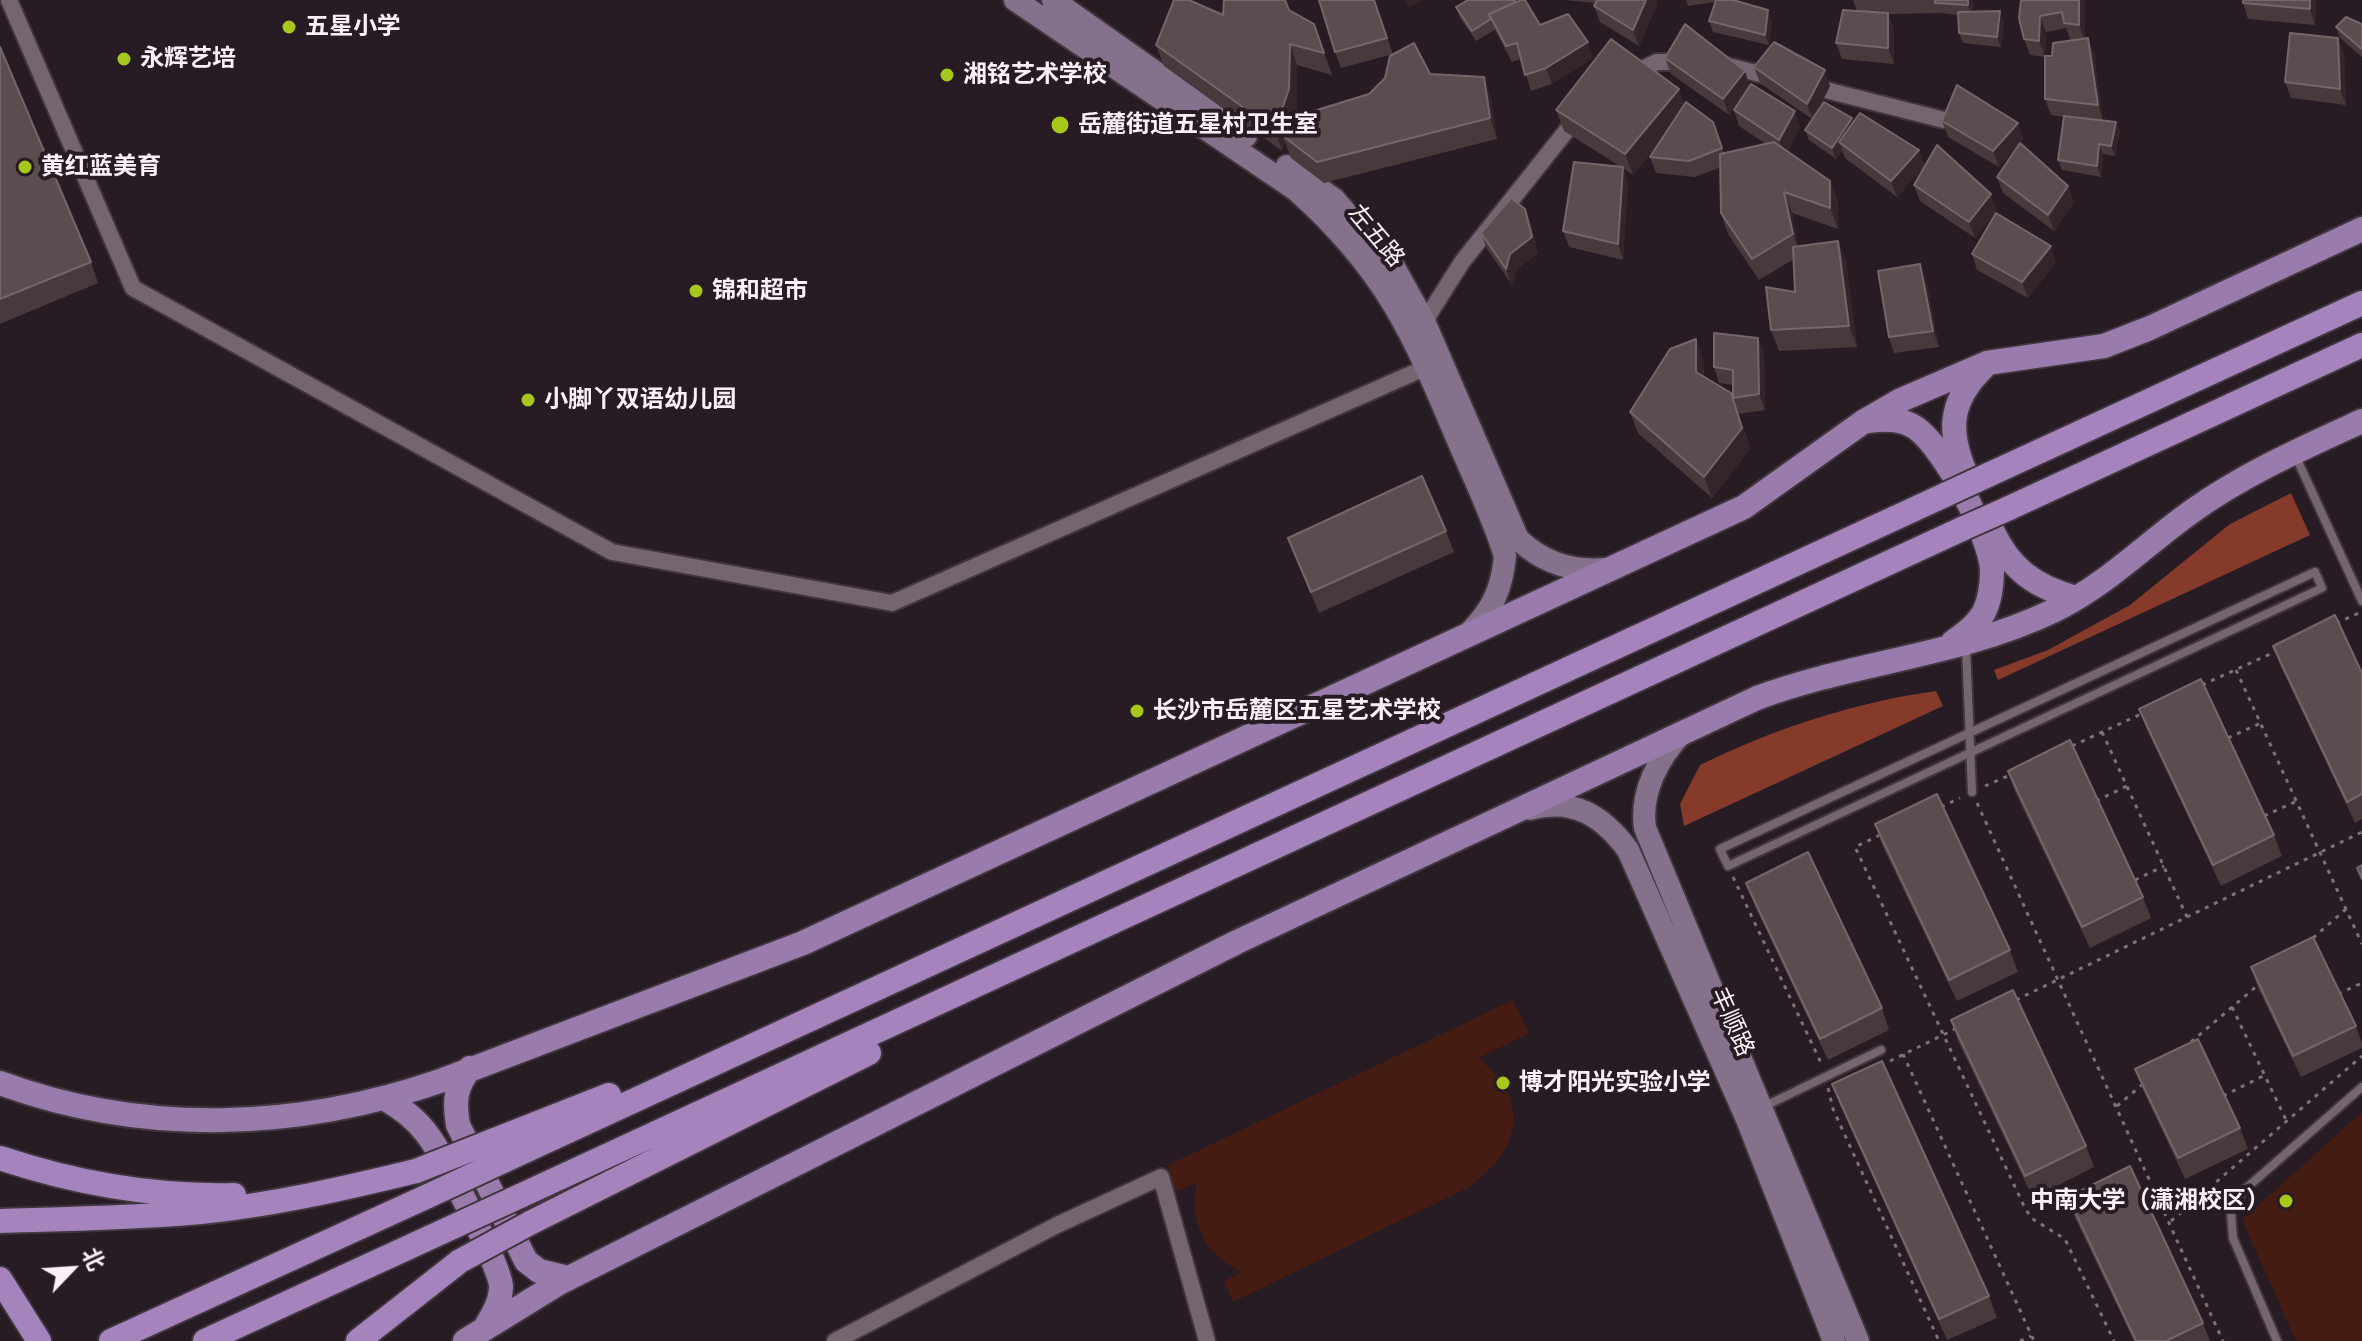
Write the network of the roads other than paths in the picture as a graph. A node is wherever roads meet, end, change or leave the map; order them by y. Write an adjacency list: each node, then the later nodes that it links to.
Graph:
1 (9, 0): 12 (street)
2 (1015, 0): 9 (main road, 左五路)
3 (1053, 0): 9 (main road, 左五路)
4 (1617, 81): 6 (street)
5 (1594, 102): 9 (street)
6 (1944, 120)
7 (2362, 229): 11 (main road)
8 (2362, 303): 34 (highway, bridge)
9 (1419, 329): 12 (main road, 左五路); 16 (main road, 左五路)
10 (2362, 345): 27 (highway, bridge)
11 (1987, 363): 14 (main road); 17 (main road)
12 (1427, 367): 19 (main road, 左五路)
13 (2362, 421): 15 (main road)
14 (1863, 422): 16 (main road); 21 (main road)
15 (2294, 452): 17 (main road); 18 (lane)
16 (1605, 569): 19 (main road)
17 (2076, 598): 20 (main road)
18 (2362, 601)
19 (1470, 632): 29 (main road)
20 (1966, 642): 21 (main road); 23 (lane)
21 (1937, 651): 22 (main road)
22 (1683, 732): 26 (main road); 33 (main road)
23 (1970, 733): 24 (lane); 24 (lane); 24 (lane)
24 (1971, 752): 25 (lane)
25 (1972, 792)
26 (1513, 813): 38 (main road); 48 (main road, 丰顺路)
27 (1103, 927): 43 (highway, bridge); 44 (highway, bridge)
28 (1881, 1050): 33 (lane)
29 (470, 1068): 32 (main road); 38 (main road)
30 (0, 1083): 32 (main road)
31 (2362, 1087): 50 (lane)
32 (384, 1098): 40 (main road)
33 (1763, 1107): 49 (main road)
34 (497, 1152): 36 (highway, bridge); 42 (highway, bridge)
35 (0, 1158): 36 (highway)
36 (332, 1189): 37 (highway)
37 (0, 1221)
38 (568, 1278): 40 (main road)
39 (0, 1279): 41 (highway)
40 (486, 1326): 45 (main road)
41 (39, 1341)
42 (111, 1341)
43 (205, 1341)
44 (358, 1341)
45 (465, 1341)
46 (835, 1341): 47 (street)
47 (1207, 1341)
48 (1834, 1341)
49 (1858, 1341)
50 (2277, 1341)

